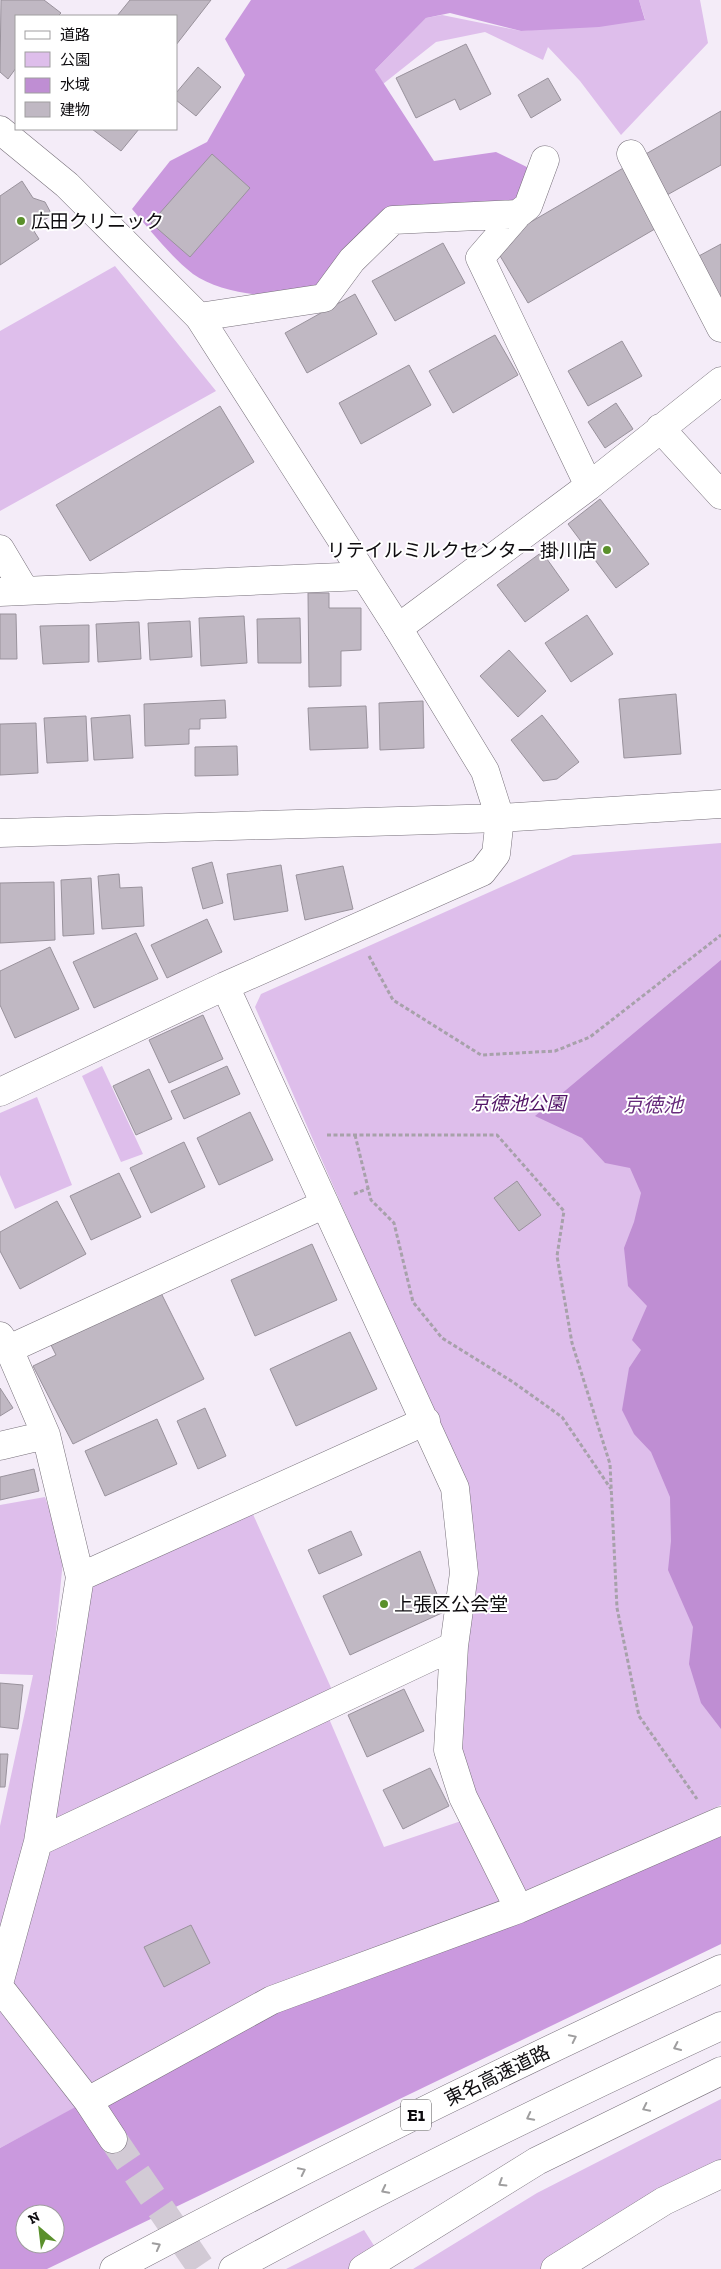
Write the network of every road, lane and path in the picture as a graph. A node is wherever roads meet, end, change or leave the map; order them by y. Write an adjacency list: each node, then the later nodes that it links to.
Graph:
1 (0, 130): 5 (main road)
2 (631, 154): 6 (main road)
3 (545, 160): 4 (main road)
4 (518, 214): 5 (main road); 9 (main road)
5 (199, 318): 12 (main road)
6 (721, 328)
7 (721, 381): 8 (main road)
8 (660, 428): 9 (main road); 10 (main road)
9 (589, 486): 14 (main road)
10 (721, 495)
11 (0, 549): 13 (main road)
12 (364, 576): 13 (main road); 14 (main road)
13 (12, 592)
14 (398, 628): 16 (main road)
15 (721, 804): 16 (main road)
16 (500, 818): 17 (main road); 18 (main road)
17 (0, 833)
18 (354, 929): 19 (path); 20 (main road)
19 (721, 934)
20 (225, 986): 21 (main road); 23 (main road)
21 (0, 1092)
22 (355, 1135): 23 (path); 29 (path); 29 (path)
23 (294, 1136): 24 (main road)
24 (325, 1204): 25 (main road); 26 (main road)
25 (4, 1342): 27 (main road)
26 (426, 1421): 30 (main road); 31 (main road)
27 (46, 1435): 28 (main road); 30 (main road)
28 (0, 1446)
29 (611, 1489): 32 (path)
30 (80, 1577): 33 (main road)
31 (454, 1646): 33 (main road); 34 (main road)
32 (711, 1813): 34 (main road)
33 (38, 1842): 36 (main road)
34 (518, 1909): 40 (main road)
35 (721, 1969): 43 (main road, 東名高速道路 / E1, one-way to 35)
36 (0, 1980)
37 (0, 1988): 40 (main road)
38 (721, 2026): 44 (main road, one-way to 44)
39 (721, 2071): 45 (main road, one-way to 45)
40 (88, 2101): 41 (main road)
41 (113, 2139)
42 (721, 2174): 46 (main road)
43 (114, 2269)
44 (233, 2269)
45 (363, 2269)
46 (555, 2269)

